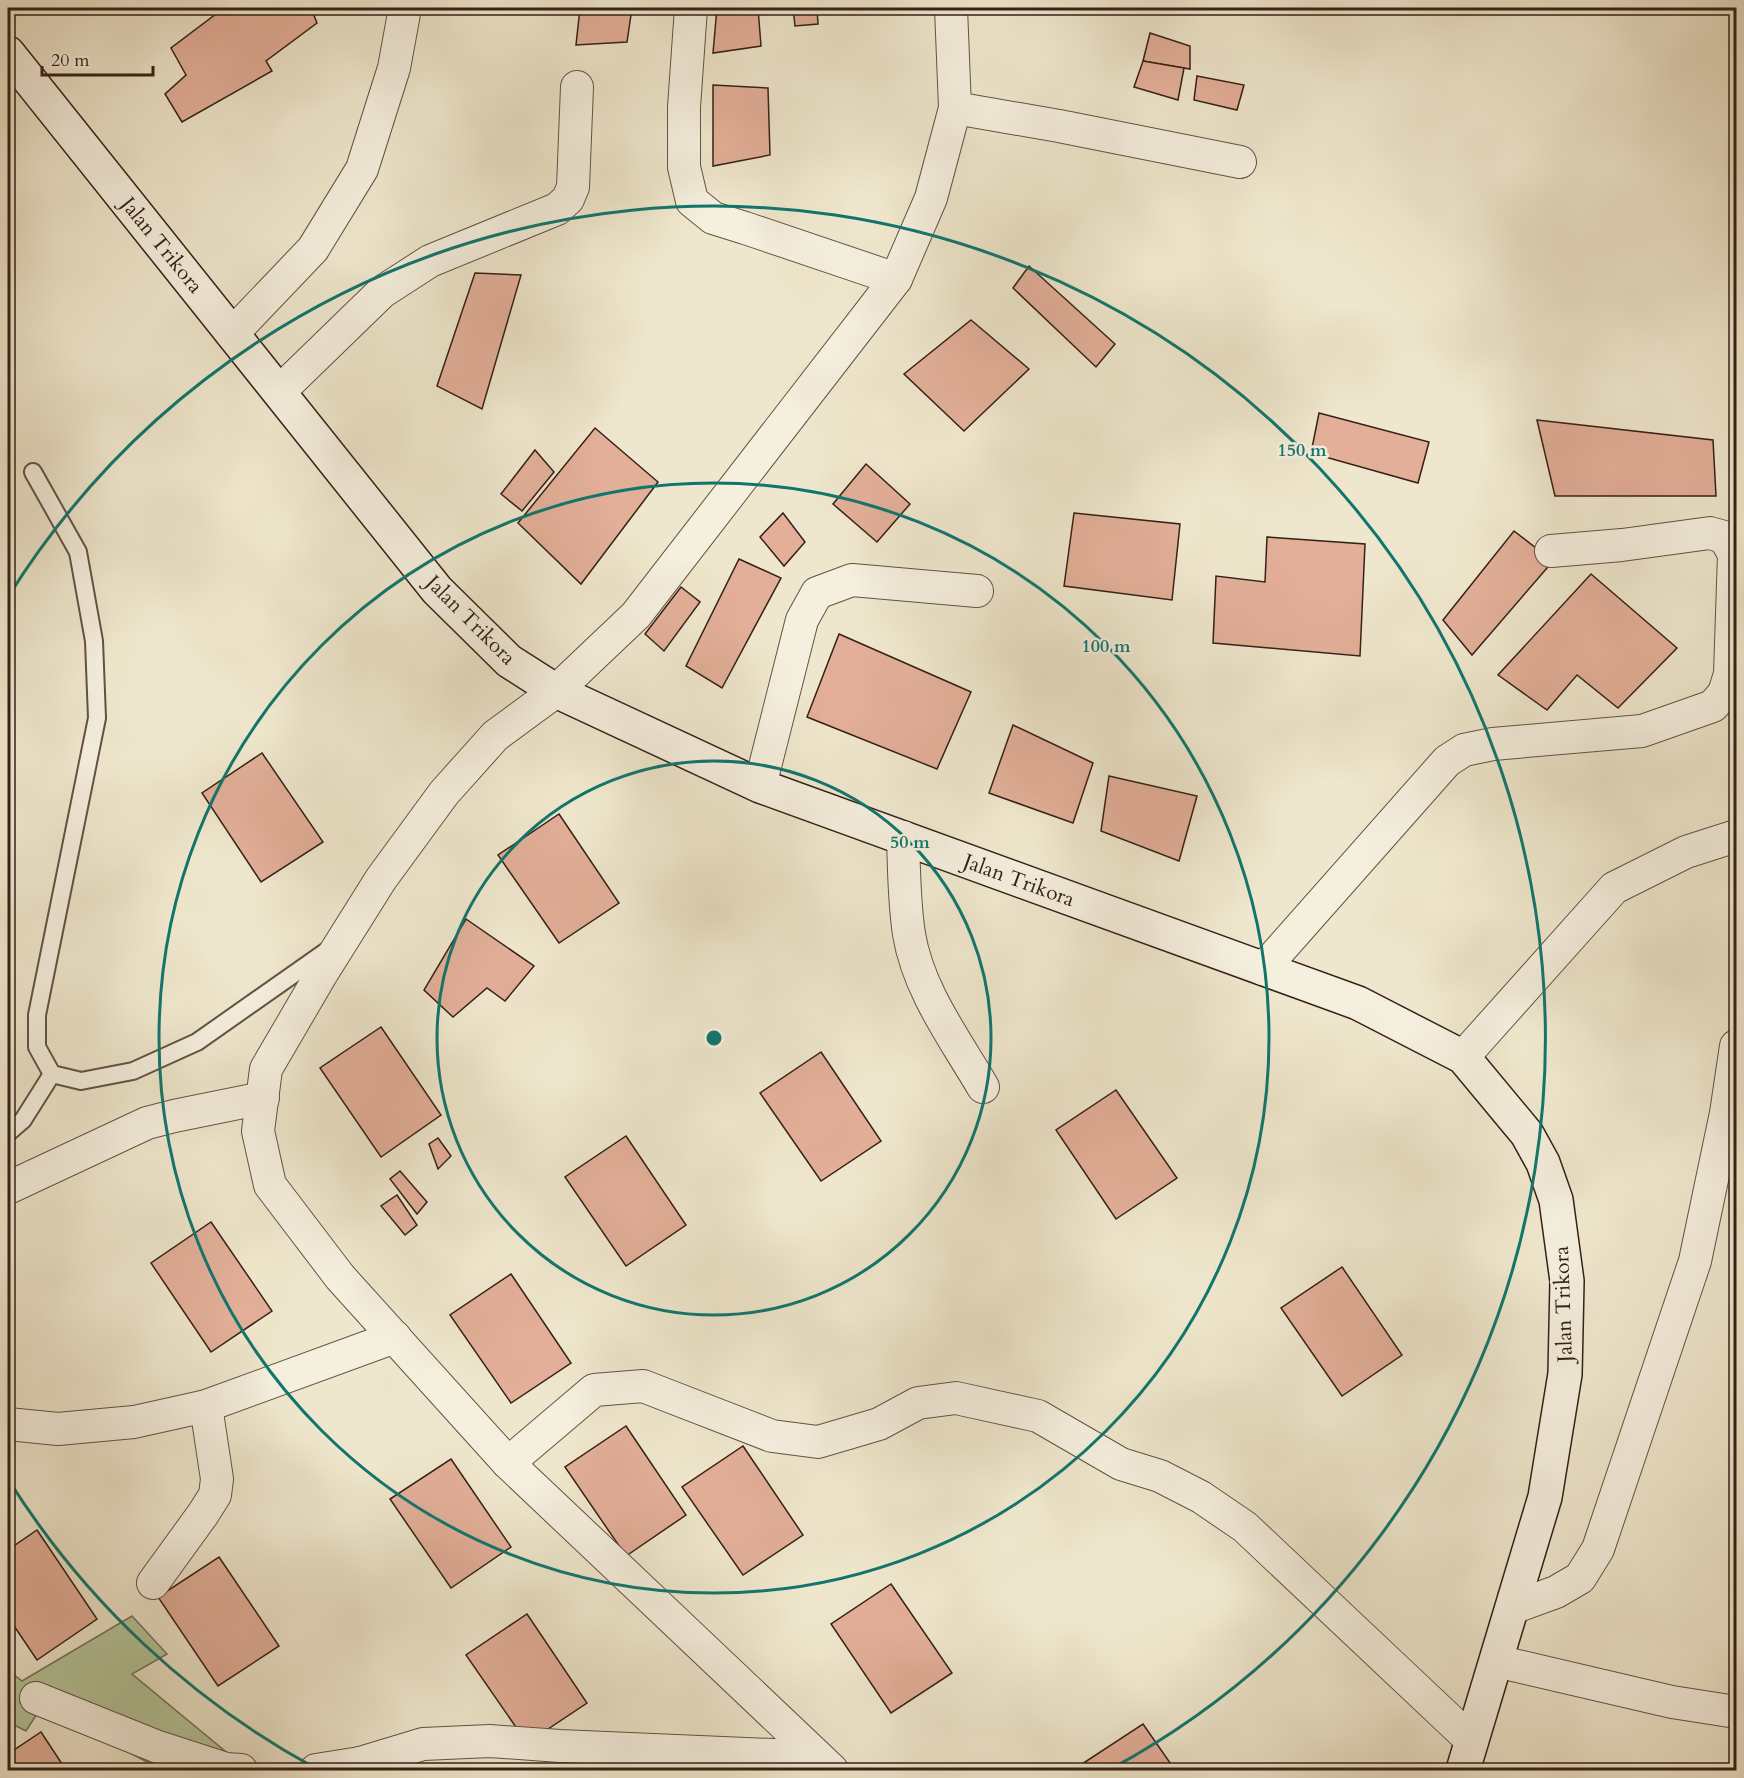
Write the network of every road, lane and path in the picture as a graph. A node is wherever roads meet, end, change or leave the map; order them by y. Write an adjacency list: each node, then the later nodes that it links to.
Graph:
1 (405, 8): 9 (street)
2 (691, 8): 8 (street)
3 (951, 8): 6 (street)
4 (8, 53): 9 (street, Jalan Trikora)
5 (577, 87): 10 (street)
6 (955, 108): 7 (street); 8 (street)
7 (1240, 162)
8 (896, 279): 14 (street)
9 (232, 334): 10 (street, Jalan Trikora)
10 (279, 392): 14 (street, Jalan Trikora)
11 (33, 472): 22 (lane)
12 (1551, 551): 19 (street)
13 (977, 591): 15 (street)
14 (556, 692): 15 (street, Jalan Trikora); 18 (street)
15 (760, 786): 17 (street, Jalan Trikora)
16 (1737, 836): 21 (street)
17 (903, 837): 19 (street, Jalan Trikora); 23 (street)
18 (341, 941): 22 (lane); 24 (street)
19 (1263, 969): 21 (street, Jalan Trikora)
20 (1737, 1046): 32 (street)
21 (1462, 1057): 32 (street, Jalan Trikora)
22 (52, 1074): 25 (lane)
23 (983, 1087)
24 (263, 1098): 26 (street); 27 (street)
25 (8, 1133)
26 (8, 1188)
27 (395, 1337): 28 (street); 30 (street)
28 (206, 1406): 29 (street); 31 (street)
29 (8, 1424)
30 (508, 1463): 36 (street); 37 (street)
31 (153, 1582)
32 (1512, 1608): 33 (street, Jalan Trikora)
33 (1496, 1661): 35 (street); 36 (street, Jalan Trikora)
34 (36, 1698): 39 (street)
35 (1737, 1712)
36 (1468, 1756)
37 (825, 1764): 38 (street)
38 (356, 1767): 40 (street)
39 (241, 1770)
40 (316, 1770)

